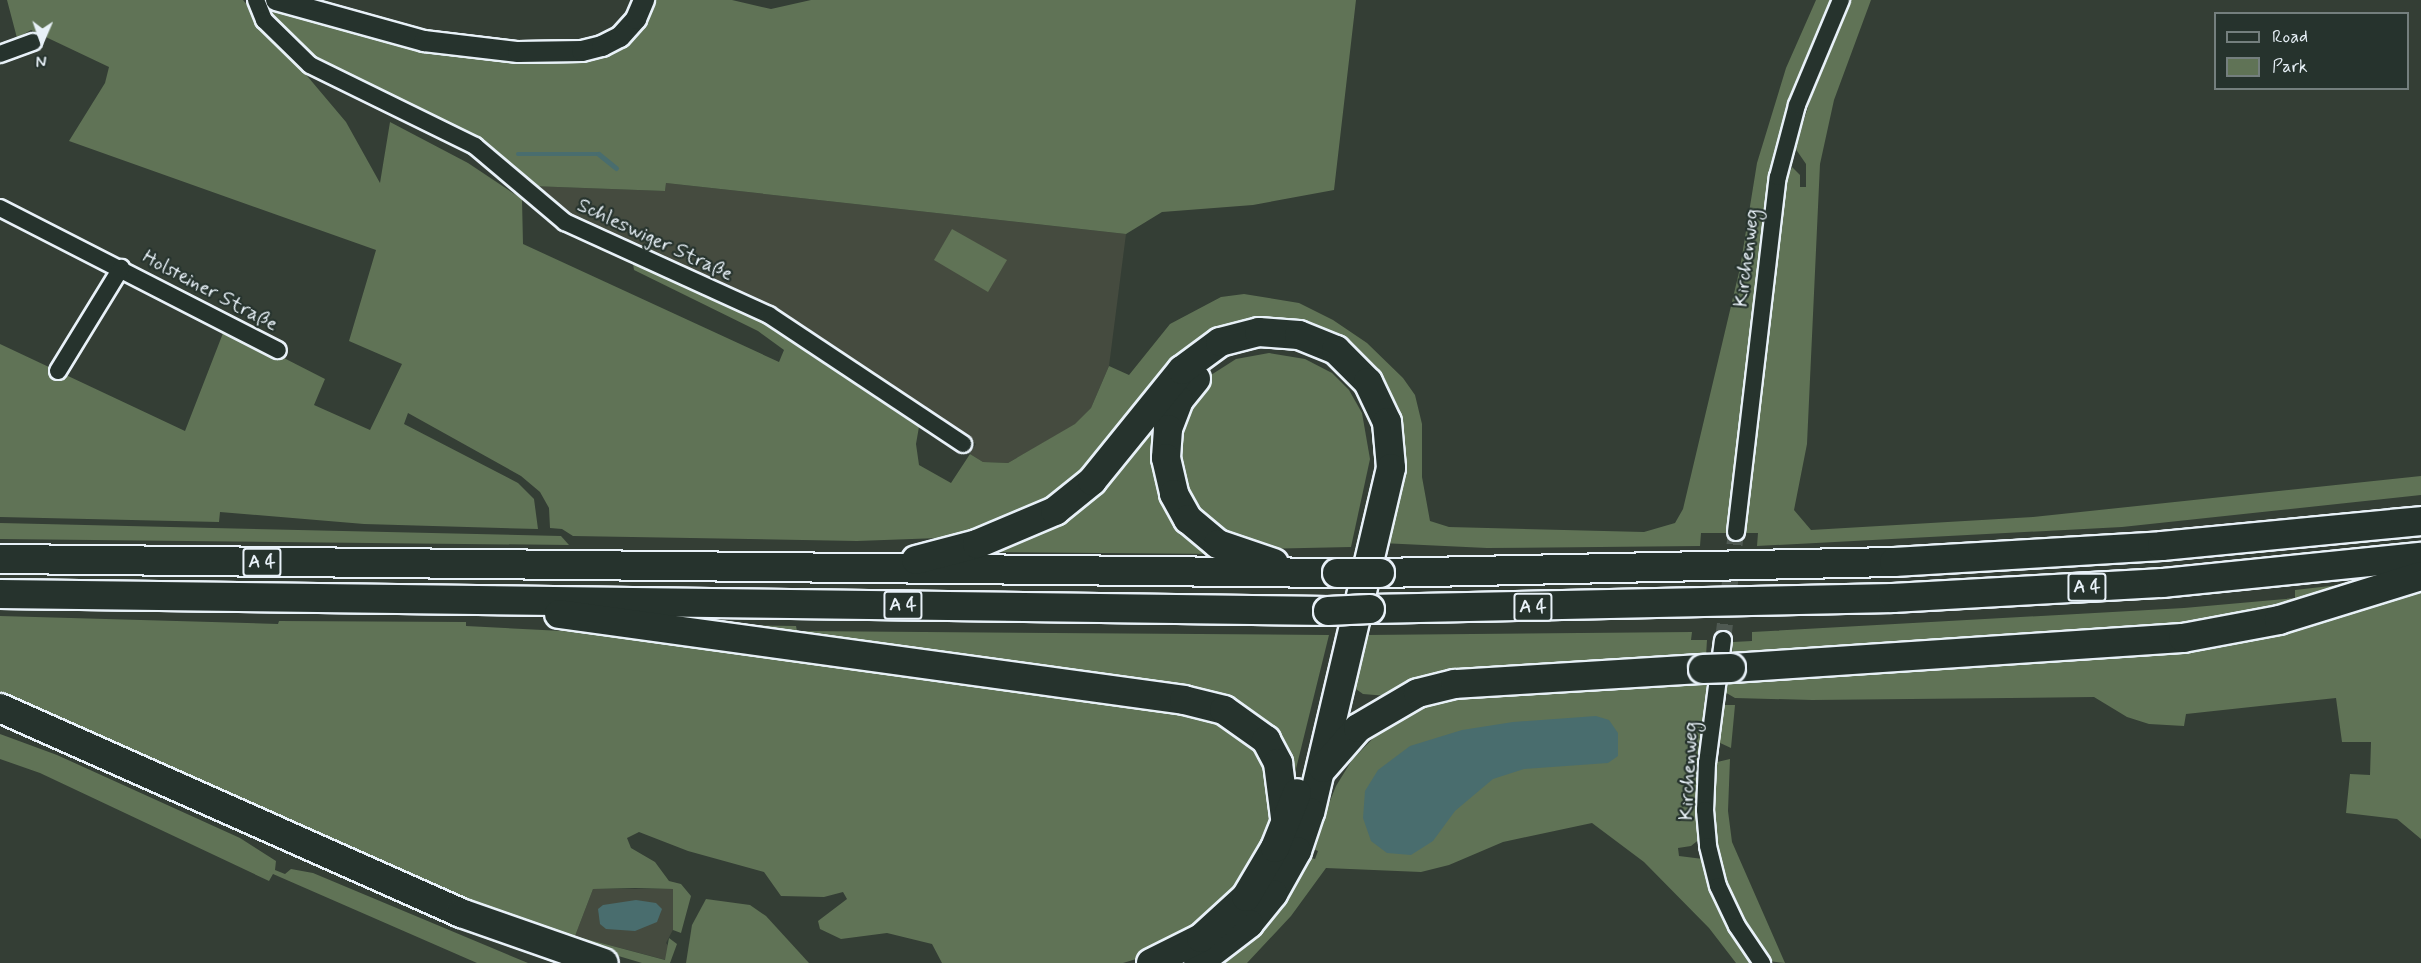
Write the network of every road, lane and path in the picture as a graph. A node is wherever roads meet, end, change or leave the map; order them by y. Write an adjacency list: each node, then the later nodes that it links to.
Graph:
1 (256, 0): 11 (street, Schleswiger Straße)
2 (276, 0): 3 (street)
3 (644, 0)
4 (1841, 0): 13 (street, Kirchenweg)
5 (33, 42): 6 (street)
6 (0, 54)
7 (0, 208): 8 (street, Holsteiner Straße)
8 (121, 268): 9 (street, Holsteiner Straße); 10 (street, Holsteiner Straße)
9 (278, 350)
10 (58, 371)
11 (963, 444)
12 (2421, 521): 17 (highway, A 4, bridge)
13 (1736, 532)
14 (2421, 557): 20 (highway, A 4, bridge)
15 (0, 559): 16 (highway, A 4)
16 (882, 570): 17 (highway, A 4); 24 (highway, A 4)
17 (1305, 573): 25 (highway)
18 (2421, 576): 24 (highway, bridge)
19 (0, 594): 20 (highway, A 4)
20 (478, 600): 25 (highway)
21 (1723, 640): 30 (street, Kirchenweg)
22 (0, 708): 27 (highway)
23 (0, 725): 26 (highway)
24 (1320, 772): 29 (highway)
25 (1285, 823): 28 (highway)
26 (555, 963)
27 (604, 963)
28 (1151, 963)
29 (1198, 963)
30 (1762, 963)

